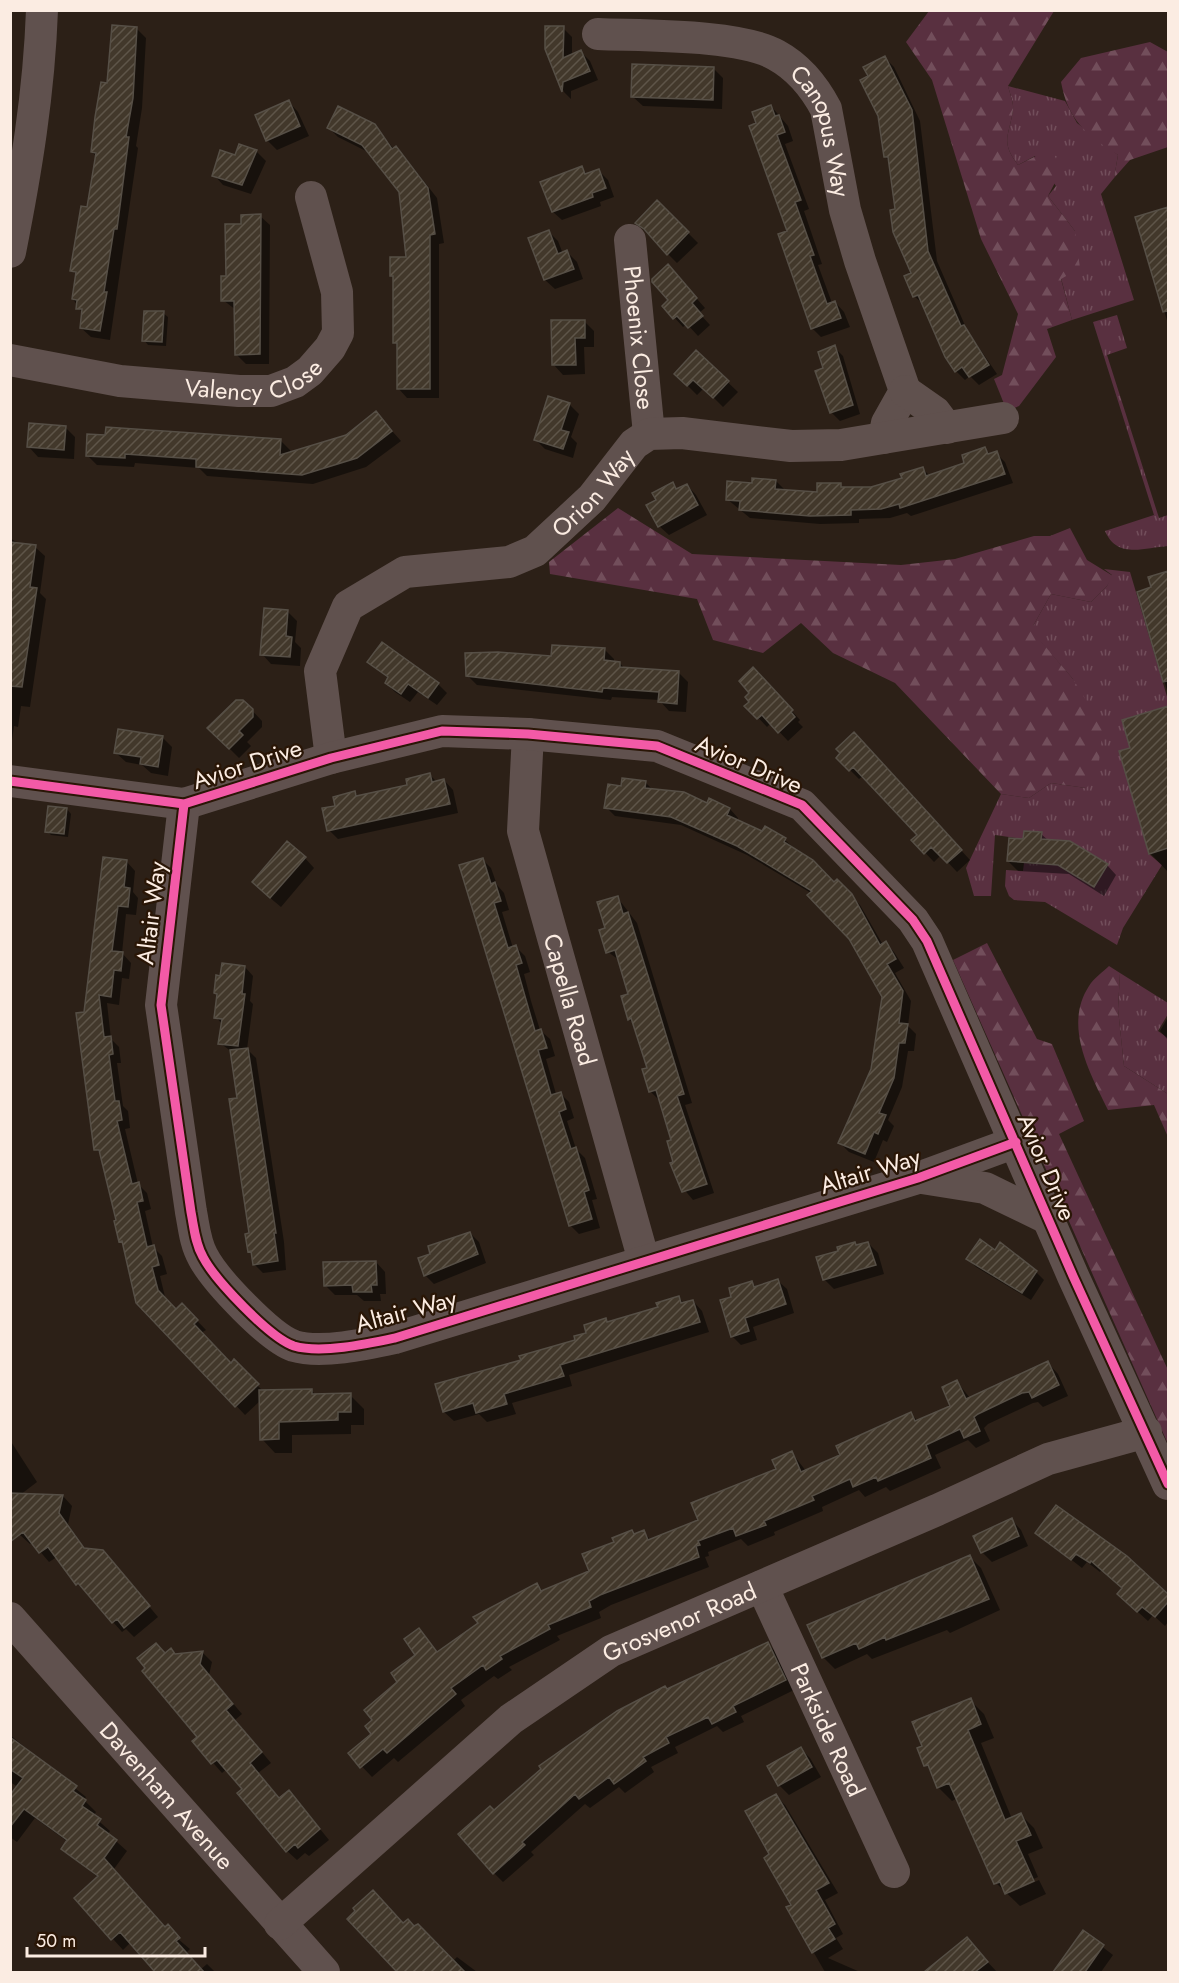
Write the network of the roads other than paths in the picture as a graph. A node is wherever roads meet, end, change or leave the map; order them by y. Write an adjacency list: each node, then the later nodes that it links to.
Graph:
1 (42, 10): 5 (street)
2 (598, 34): 7 (street, Canopus Way)
3 (311, 197): 6 (street, Valency Close)
4 (630, 240): 10 (street, Phoenix Close)
5 (10, 252)
6 (10, 360)
7 (905, 391): 9 (street); 11 (street)
8 (1003, 418): 9 (street, Orion Way)
9 (946, 428): 11 (street, Orion Way)
10 (649, 434): 11 (street, Orion Way); 13 (street, Orion Way)
11 (884, 438)
12 (528, 734): 13 (street, Avior Drive); 16 (street, Avior Drive); 19 (street, Capella Road)
13 (331, 758): 15 (street, Avior Drive)
14 (10, 781): 15 (street, Avior Drive)
15 (184, 804): 19 (street, Altair Way)
16 (1016, 1142): 17 (street, Altair Way); 18 (street, Avior Drive)
17 (918, 1178): 18 (street); 19 (street, Altair Way)
18 (1047, 1218): 20 (street, Avior Drive)
19 (644, 1261)
20 (1146, 1432): 21 (street, Avior Drive); 22 (street, Grosvenor Road)
21 (1168, 1484)
22 (762, 1586): 24 (street, Parkside Road); 25 (street, Grosvenor Road)
23 (10, 1618): 25 (street, Davenham Avenue)
24 (894, 1872)
25 (280, 1924): 26 (street, Davenham Avenue)
26 (324, 1972)

